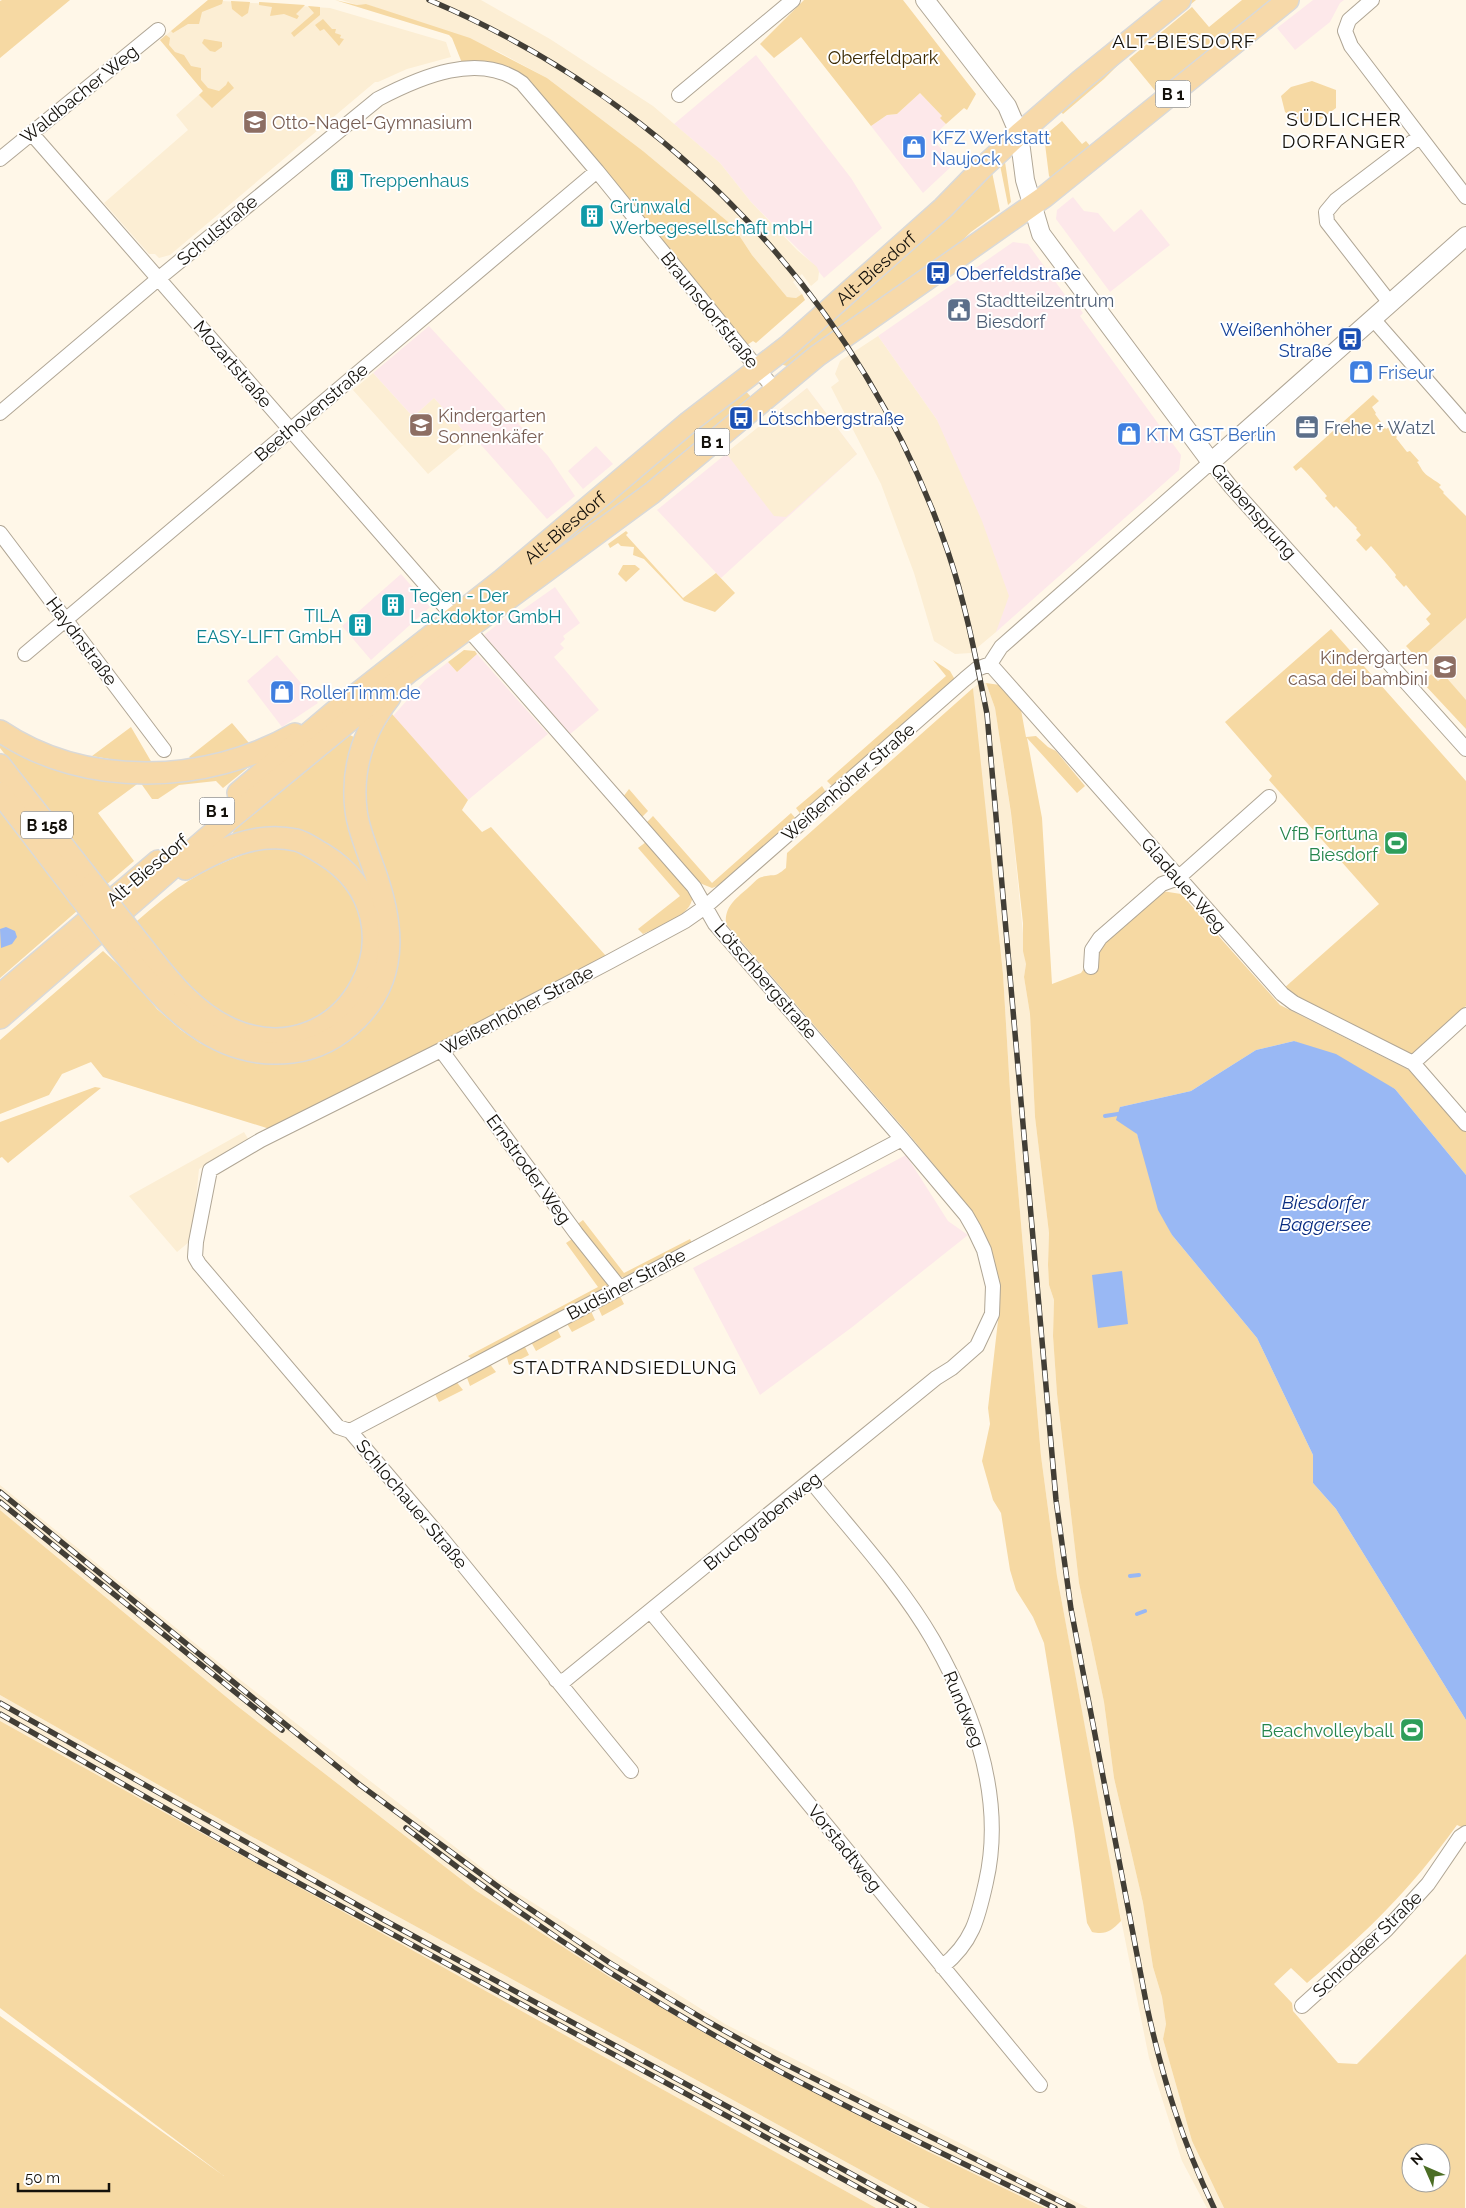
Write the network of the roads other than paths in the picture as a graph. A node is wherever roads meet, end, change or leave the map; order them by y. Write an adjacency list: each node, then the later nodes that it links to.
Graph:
1 (793, 0): 8 (street)
2 (925, 0): 10 (street)
3 (1180, 0): 10 (main road, Alt-Biesdorf / B 1)
4 (1288, 0): 15 (main road, Alt-Biesdorf / B 1)
5 (1372, 0): 11 (street)
6 (158, 30): 9 (street, Waldbacher Weg)
7 (449, 72): 13 (street, Braunsdorfstraße); 17 (street, Schulstraße)
8 (679, 95)
9 (32, 134): 12 (street, Waldbacher Weg); 17 (street, Mozartstraße)
10 (1020, 134): 15 (street); 20 (main road, Alt-Biesdorf / B 1)
11 (1419, 137): 14 (street); 18 (street)
12 (0, 159)
13 (597, 171): 20 (street, Braunsdorfstraße); 24 (street, Beethovenstraße)
14 (1466, 197)
15 (1031, 206): 21 (main road, Alt-Biesdorf / B 1); 25 (street, Grabensprung)
16 (1466, 236): 18 (street, Weißenhöher Straße)
17 (158, 279): 22 (street, Schulstraße); 24 (street, Mozartstraße)
18 (1390, 303): 19 (street, Weißenhöher Straße)
19 (1373, 319): 23 (street); 25 (street, Weißenhöher Straße)
20 (758, 368): 21 (street, Braunsdorfstraße); 28 (main road, Alt-Biesdorf / B 1)
21 (775, 390): 28 (main road, Alt-Biesdorf / B 1)
22 (0, 413)
23 (1466, 425)
24 (291, 430): 27 (street, Beethovenstraße); 28 (street, Mozartstraße)
25 (1211, 462): 30 (street, Weißenhöher Straße); 34 (street, Grabensprung)
26 (0, 533): 27 (street, Haydnstraße)
27 (66, 619): 29 (street, Beethovenstraße); 35 (street, Haydnstraße)
28 (461, 623): 31 (main road, Alt-Biesdorf / B 1); 32 (main road, Alt-Biesdorf / B 1); 42 (street, Lötschbergstraße)
29 (25, 654)
30 (990, 664): 39 (street, Gladauer Weg); 42 (street, Weißenhöher Straße)
31 (410, 671): 41 (main road, Alt-Biesdorf / B 1); 43 (main road)
32 (334, 712): 33 (main road); 45 (main road, Alt-Biesdorf / B 1)
33 (0, 731)
34 (1466, 749)
35 (164, 750)
36 (0, 765): 40 (main road, B 158)
37 (0, 792): 40 (main road, B 158)
38 (1269, 797): 39 (street)
39 (1178, 878): 44 (street); 49 (street, Gladauer Weg)
40 (86, 890): 43 (main road, B 158, bridge)
41 (146, 891): 43 (main road); 47 (main road, B 1)
42 (705, 907): 48 (street, Weißenhöher Straße); 51 (street, Lötschbergstraße)
43 (124, 939)
44 (1091, 967)
45 (0, 996)
46 (1466, 1014): 49 (street)
47 (0, 1018)
48 (441, 1050): 52 (street, Weißenhöher Straße); 53 (street, Ernstroder Weg)
49 (1413, 1062): 50 (street)
50 (1466, 1124)
51 (902, 1139): 53 (street, Budsiner Straße); 54 (street, Lötschbergstraße)
52 (196, 1242): 55 (street, Schlochauer Straße)
53 (619, 1287): 55 (street, Budsiner Straße)
54 (967, 1356): 56 (street, Bruchgrabenweg)
55 (350, 1430): 58 (street, Schlochauer Straße)
56 (811, 1481): 57 (street, Bruchgrabenweg); 61 (street, Rundweg)
57 (651, 1612): 58 (street, Bruchgrabenweg); 61 (street, Vorstadtweg)
58 (556, 1680): 59 (street, Schlochauer Straße)
59 (632, 1771)
60 (1466, 1833): 62 (street, Schrodaer Straße)
61 (942, 1967): 63 (street, Vorstadtweg)
62 (1302, 2006)
63 (1040, 2085)

